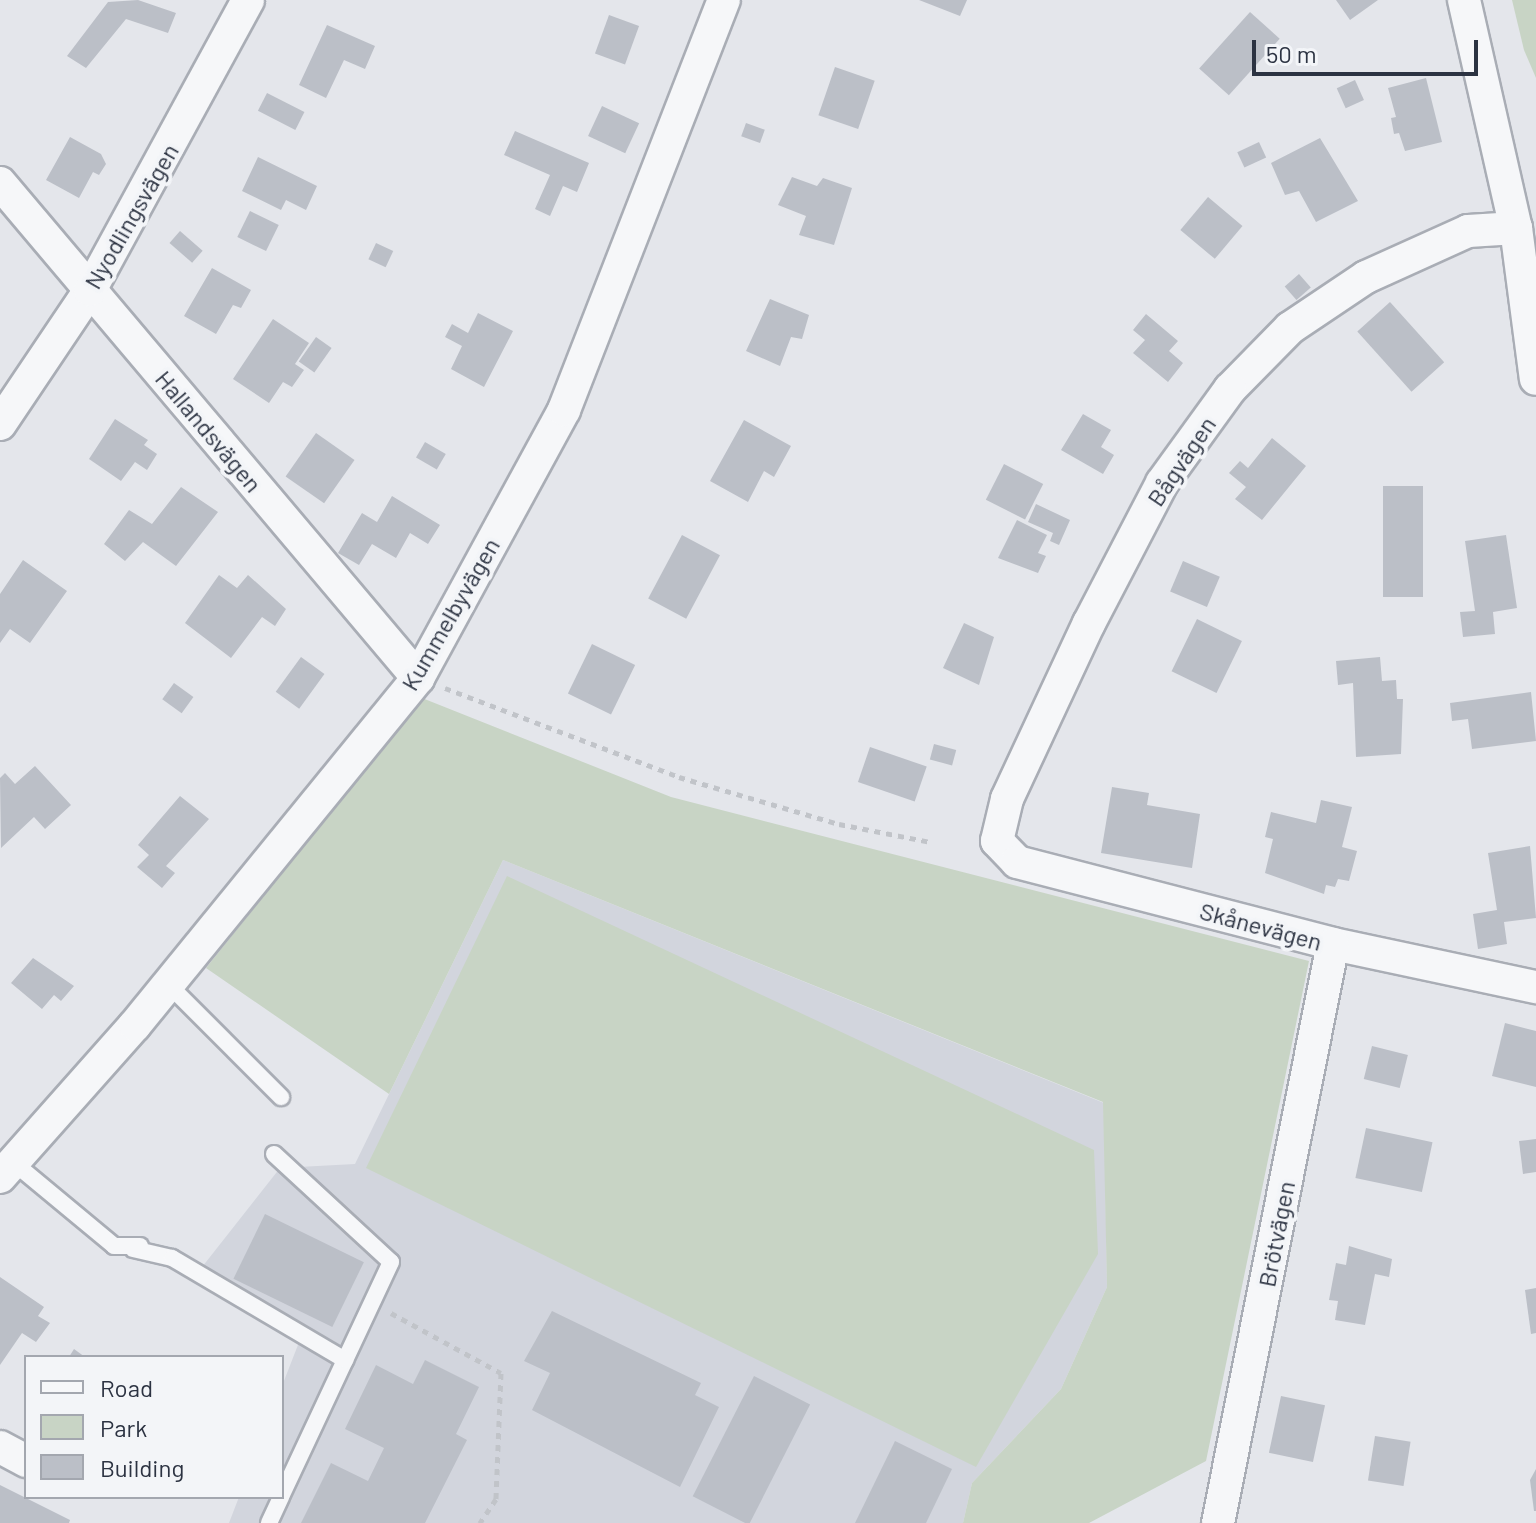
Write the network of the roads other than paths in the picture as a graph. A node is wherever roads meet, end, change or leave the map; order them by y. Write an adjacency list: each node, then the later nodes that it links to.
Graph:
1 (248, 0): 6 (street, Nyodlingsvägen)
2 (724, 0): 9 (street, Kummelbyvägen)
3 (1464, 0): 5 (street)
4 (0, 183): 6 (street, Hallandsvägen)
5 (1526, 234): 7 (street); 10 (street, Bågvägen)
6 (90, 290): 8 (street, Nyodlingsvägen); 9 (street, Hallandsvägen)
7 (1536, 379)
8 (0, 424)
9 (418, 678): 12 (street, Kummelbyvägen)
10 (997, 841): 11 (street, Skånevägen)
11 (1333, 944): 13 (street, Skånevägen); 25 (street, Brötvägen)
12 (168, 984): 14 (lane); 16 (street, Kummelbyvägen)
13 (1536, 987)
14 (281, 1097)
15 (274, 1154): 19 (lane)
16 (7, 1170): 18 (lane)
17 (149, 1242): 18 (lane)
18 (133, 1249): 19 (lane)
19 (345, 1360): 22 (lane)
20 (0, 1447): 21 (street)
21 (24, 1460)
22 (284, 1492)
23 (281, 1499): 24 (lane)
24 (269, 1523)
25 (1218, 1523)

